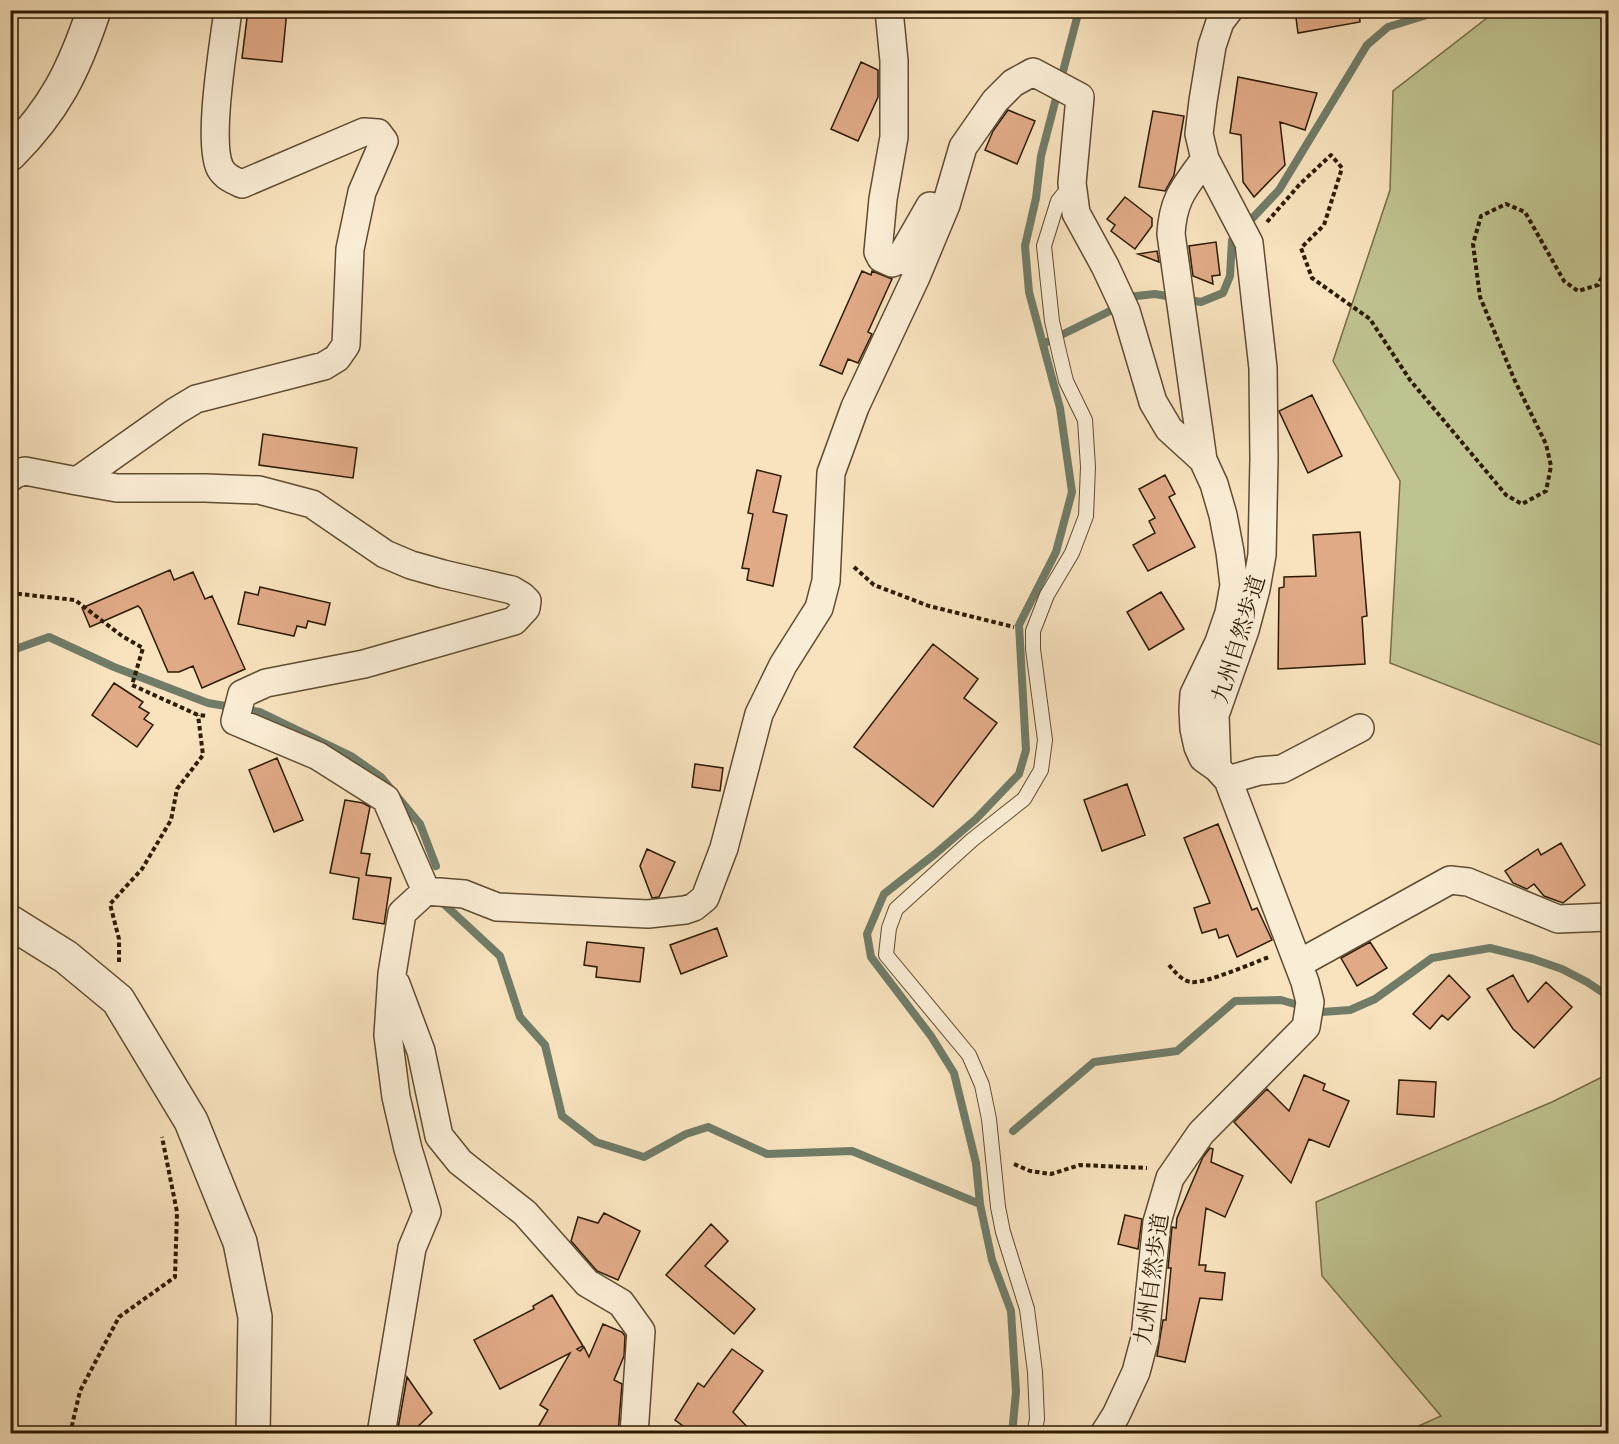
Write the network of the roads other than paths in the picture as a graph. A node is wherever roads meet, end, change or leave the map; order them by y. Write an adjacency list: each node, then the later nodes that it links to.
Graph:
1 (94, 10): 6 (street)
2 (228, 10): 11 (street)
3 (889, 10): 5 (street)
4 (1223, 14): 7 (street)
5 (963, 147): 8 (street); 14 (street)
6 (10, 154)
7 (1205, 159): 9 (street); 13 (street, 九州自然歩道)
8 (1072, 183): 9 (street); 22 (lane)
9 (1203, 460): 13 (street)
10 (10, 478): 11 (street)
11 (77, 481): 14 (street)
12 (1360, 728): 13 (street)
13 (1223, 774): 17 (street, 九州自然歩道)
14 (426, 891): 18 (street)
15 (1608, 917): 17 (street)
16 (10, 922): 19 (street)
17 (1298, 965): 23 (street, 九州自然歩道)
18 (392, 974): 20 (street); 21 (street)
19 (253, 1434)
20 (381, 1434)
21 (634, 1434)
22 (1034, 1434)
23 (1104, 1434)

